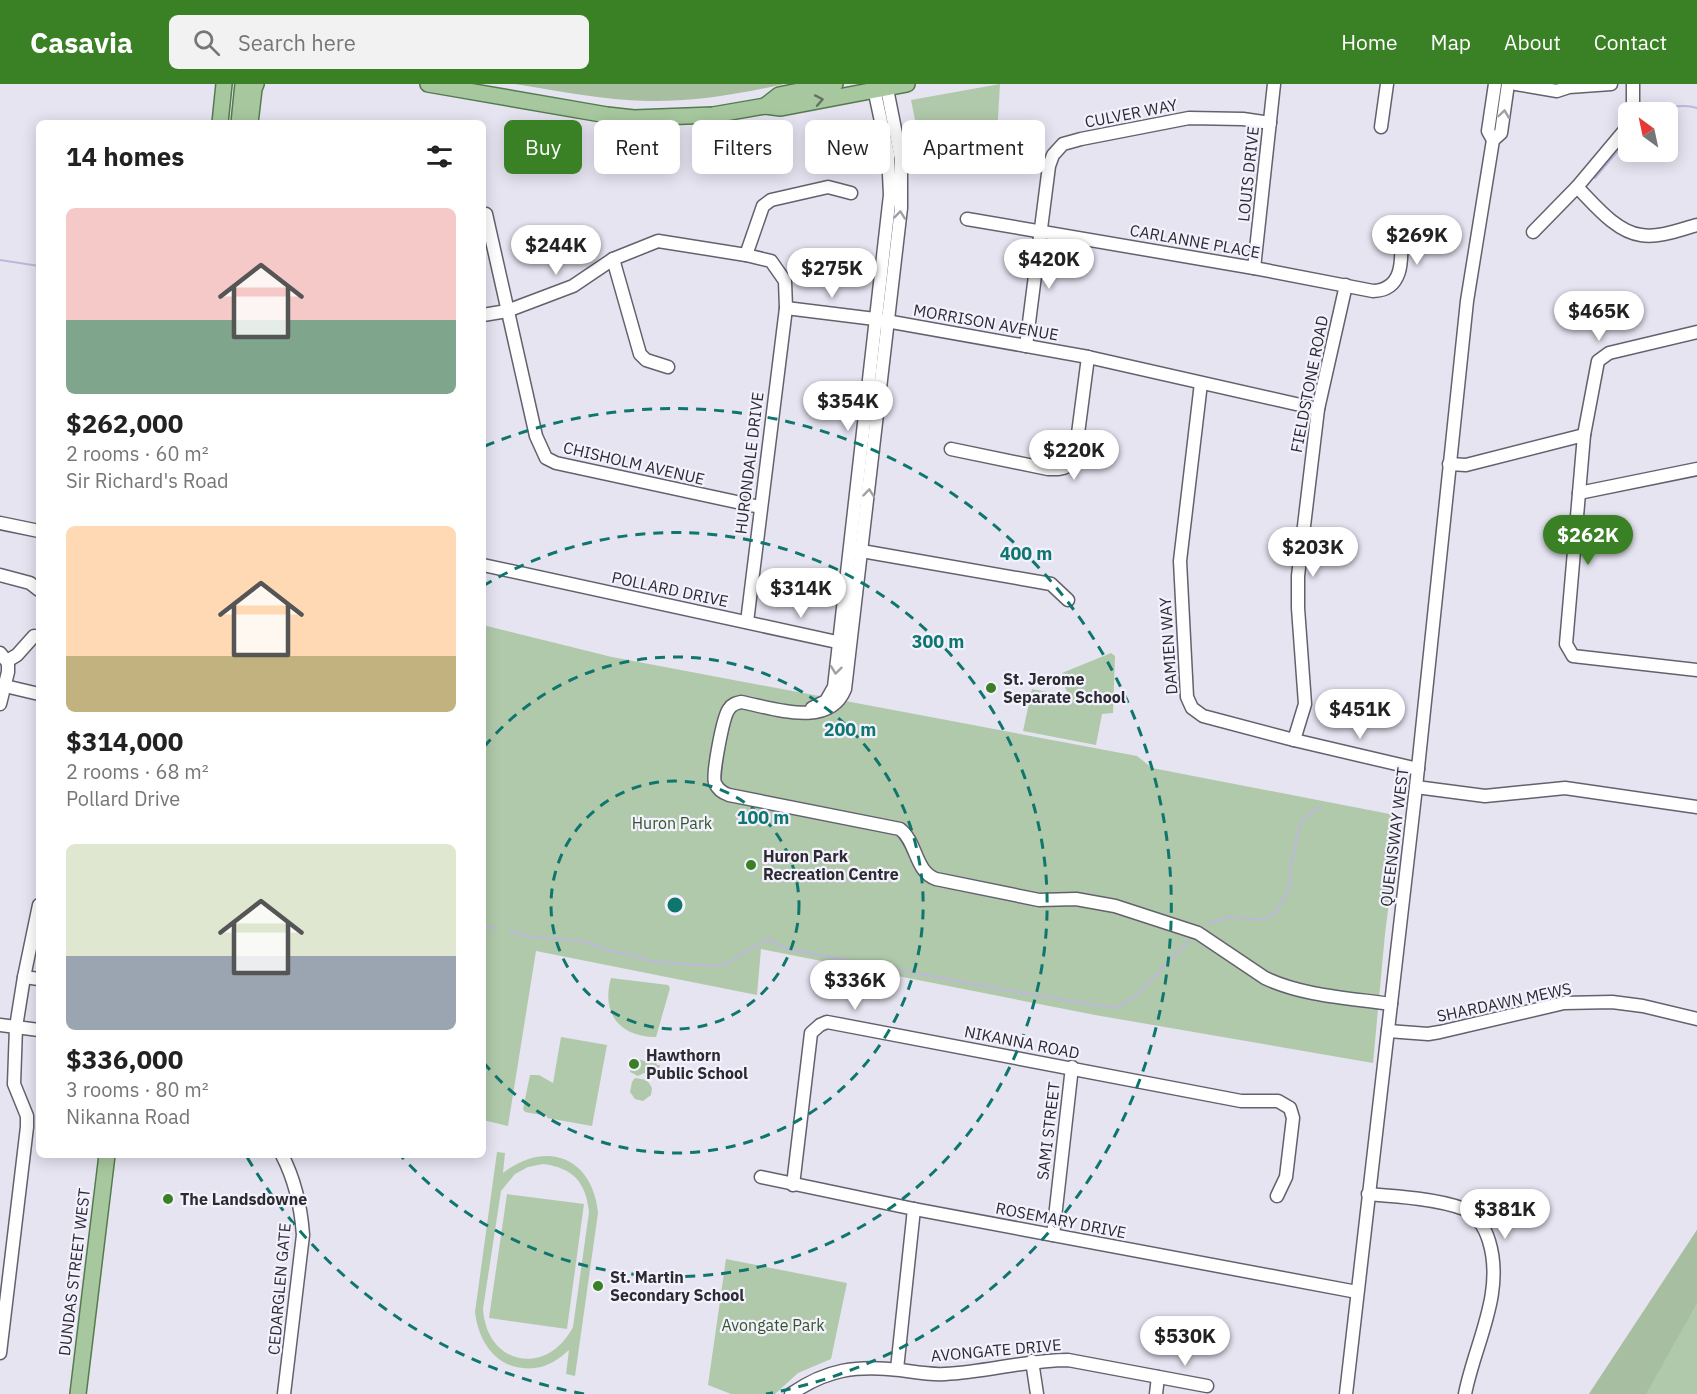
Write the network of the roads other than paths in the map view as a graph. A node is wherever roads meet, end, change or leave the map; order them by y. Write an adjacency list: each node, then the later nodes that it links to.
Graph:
1 (217, 84): 19 (main road)
2 (224, 84): 19 (main road)
3 (243, 84): 20 (main road)
4 (256, 84): 21 (main road)
5 (428, 84): 18 (main road)
6 (835, 84): 18 (main road)
7 (907, 84): 16 (main road)
8 (1274, 84): 22 (street, LOUIS DRIVE)
9 (1386, 84): 23 (street)
10 (1496, 84): 25 (street, QUEENSWAY WEST)
11 (1508, 84): 25 (street, QUEENSWAY WEST, one-way to 11)
12 (1516, 84): 15 (street)
13 (1611, 84): 15 (street)
14 (1633, 84): 17 (street)
15 (1568, 85)
16 (880, 86): 18 (main road, one-way to 16); 41 (street)
17 (1633, 102)
18 (765, 106)
19 (220, 118)
20 (240, 120)
21 (250, 120)
22 (1270, 123): 31 (street, CULVER WAY); 36 (street, LOUIS DRIVE)
23 (1381, 127)
24 (1618, 138): 26 (street)
25 (1493, 140): 50 (street, QUEENSWAY WEST)
26 (1577, 188): 30 (street); 32 (street)
27 (851, 193): 34 (street)
28 (486, 214): 39 (street)
29 (967, 219): 31 (street, CARLANNE PLACE)
30 (1697, 225)
31 (1042, 231): 36 (street, CARLANNE PLACE); 43 (street, CULVER WAY)
32 (1533, 232)
33 (1401, 235): 37 (street, CARLANNE PLACE)
34 (746, 255): 35 (street); 38 (street)
35 (613, 259): 39 (street); 45 (street)
36 (1254, 268): 37 (street, CARLANNE PLACE)
37 (1346, 285): 47 (street, FIELDSTONE ROAD)
38 (786, 308): 41 (street, MORRISON AVENUE); 53 (street, HURONDALE DRIVE)
39 (507, 310): 40 (street); 53 (street, CHISHOLM AVENUE)
40 (486, 314)
41 (882, 320): 43 (street, MORRISON AVENUE); 56 (street)
42 (1697, 332): 48 (street)
43 (1026, 346): 44 (street, MORRISON AVENUE)
44 (1088, 357): 46 (street, MORRISON AVENUE); 49 (street)
45 (668, 367)
46 (1201, 383): 47 (street, MORRISON AVENUE); 69 (street, DAMIEN WAY)
47 (1318, 409): 69 (street, FIELDSTONE ROAD)
48 (1584, 435): 50 (street); 52 (street)
49 (951, 448)
50 (1449, 464): 70 (street, QUEENSWAY WEST)
51 (1697, 469): 52 (street)
52 (1579, 493): 65 (street)
53 (760, 507): 61 (street, HURONDALE DRIVE)
54 (0, 523): 55 (street)
55 (36, 530)
56 (856, 550): 60 (street); 63 (street)
57 (486, 567): 61 (street, POLLARD DRIVE)
58 (0, 575): 59 (street)
59 (36, 588)
60 (1068, 600)
61 (747, 622): 63 (street, POLLARD DRIVE)
62 (36, 636): 64 (street)
63 (844, 644): 76 (street)
64 (4, 657): 66 (street)
65 (1697, 670)
66 (5, 686): 67 (street); 68 (street)
67 (36, 693)
68 (0, 704)
69 (1294, 740): 70 (street, DAMIEN WAY)
70 (1418, 769): 71 (street, QUEENSWAY WEST)
71 (1416, 787): 72 (street); 76 (street, QUEENSWAY WEST)
72 (1697, 807)
73 (36, 919): 74 (street)
74 (24, 977): 75 (street); 79 (street)
75 (36, 979)
76 (1391, 1004): 81 (street, QUEENSWAY WEST)
77 (1697, 1019): 81 (street, SHARDAWN MEWS)
78 (0, 1025): 79 (street)
79 (16, 1027): 80 (street); 92 (street)
80 (36, 1030)
81 (1388, 1031): 87 (street, QUEENSWAY WEST)
82 (1072, 1067): 86 (street, NIKANNA ROAD); 88 (street, NIKANNA ROAD); 90 (street, SAMI STREET)
83 (107, 1158): 97 (main road, DUNDAS STREET WEST)
84 (283, 1158): 98 (street, CEDARGLEN GATE)
85 (761, 1177): 86 (street, ROSEMARY DRIVE)
86 (793, 1185): 89 (street, ROSEMARY DRIVE)
87 (1368, 1194): 91 (street, QUEENSWAY WEST); 103 (street)
88 (1277, 1196)
89 (914, 1209): 90 (street, ROSEMARY DRIVE); 94 (street)
90 (1053, 1235): 91 (street, ROSEMARY DRIVE)
91 (1357, 1292): 102 (street, QUEENSWAY WEST)
92 (0, 1353)
93 (1032, 1361): 94 (street, AVONGATE DRIVE); 95 (street, AVONGATE DRIVE); 100 (street)
94 (897, 1369): 99 (street, AVONGATE DRIVE)
95 (1158, 1377): 96 (street, AVONGATE DRIVE); 101 (street)
96 (1207, 1386)
97 (78, 1394)
98 (284, 1394)
99 (791, 1394)
100 (1037, 1394)
101 (1155, 1394)
102 (1346, 1394)
103 (1465, 1394)

